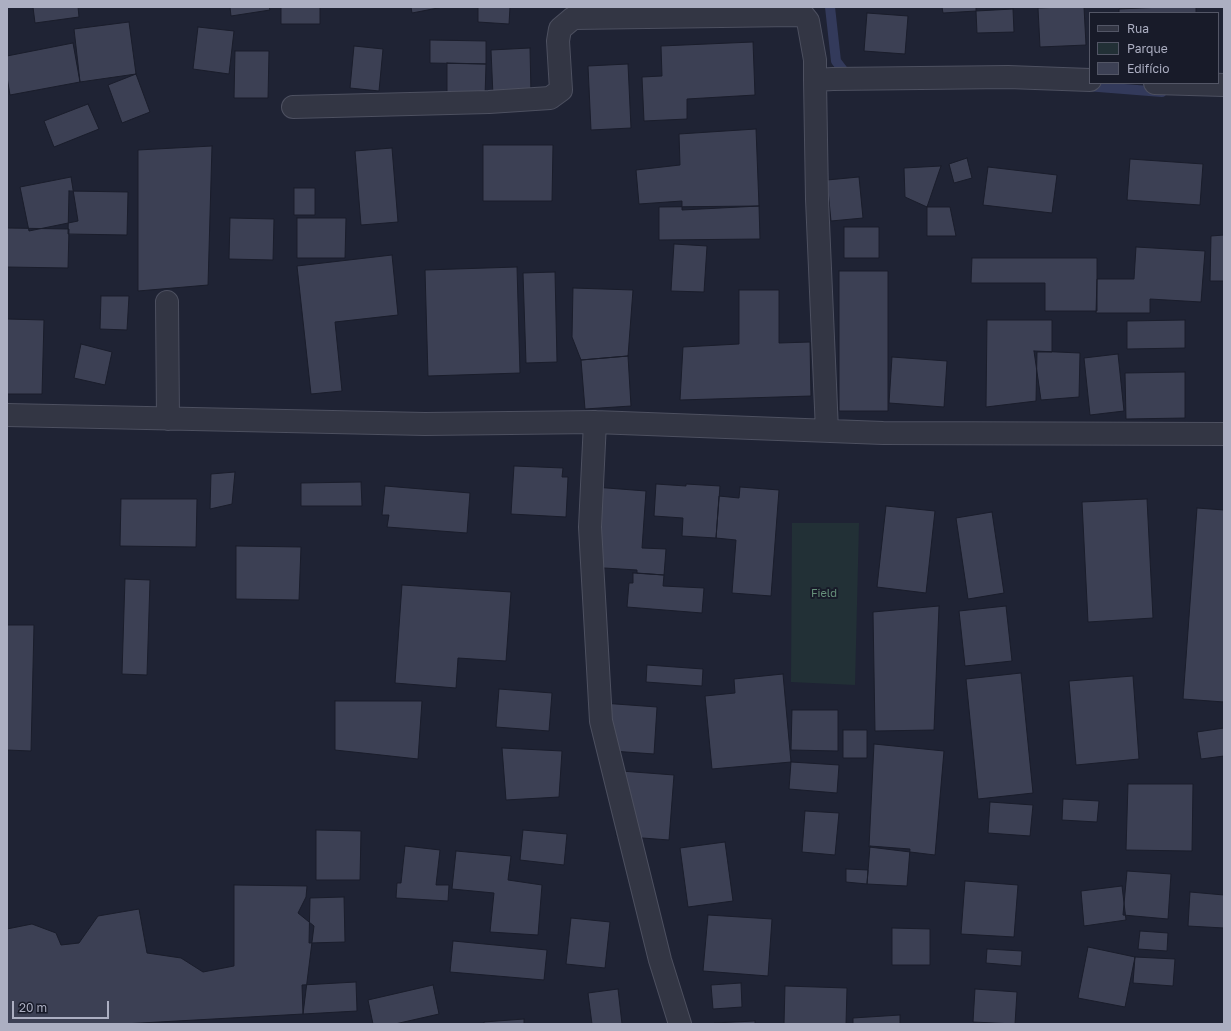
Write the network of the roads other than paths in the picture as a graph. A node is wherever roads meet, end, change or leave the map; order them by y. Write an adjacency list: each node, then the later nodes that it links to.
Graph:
1 (815, 80): 2 (street); 5 (street); 10 (street)
2 (1089, 80)
3 (1190, 84): 4 (street)
4 (1224, 85)
5 (293, 107)
6 (167, 302): 8 (street)
7 (7, 415): 8 (street)
8 (168, 419): 9 (street)
9 (595, 422): 10 (street); 12 (street)
10 (826, 431): 11 (street)
11 (1224, 434)
12 (680, 1024)

